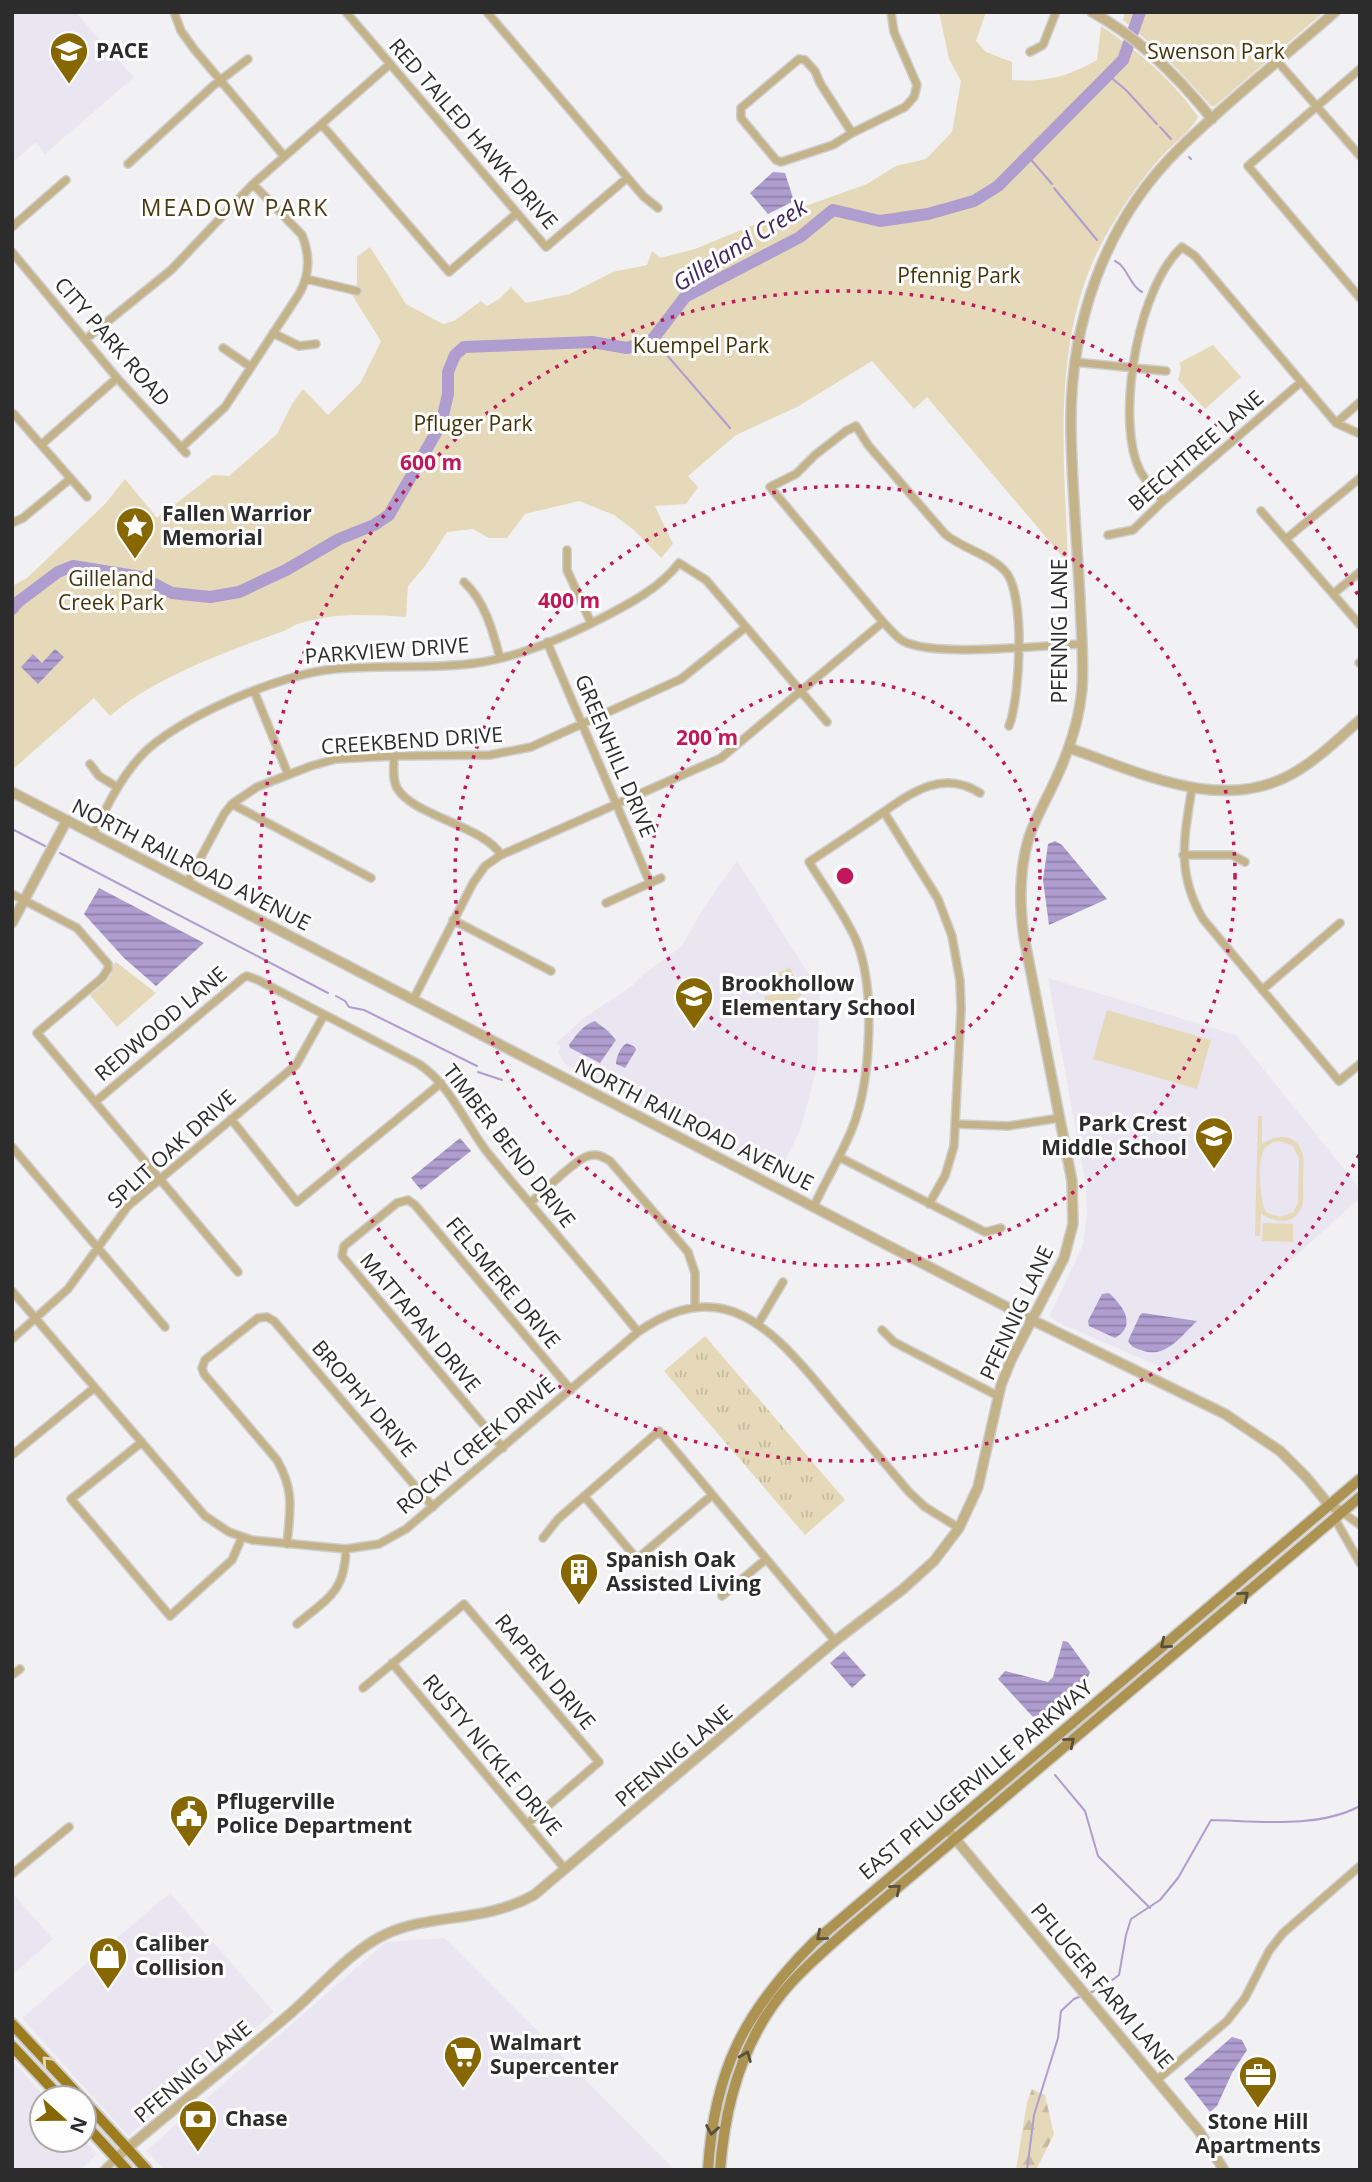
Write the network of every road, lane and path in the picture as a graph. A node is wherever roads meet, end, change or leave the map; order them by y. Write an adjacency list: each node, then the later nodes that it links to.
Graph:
1 (174, 12): 13 (street)
2 (346, 12): 11 (street, RED TAILED HAWK DRIVE)
3 (487, 12): 21 (street)
4 (891, 12): 17 (street)
5 (1056, 12): 8 (street)
6 (1092, 12): 15 (street)
7 (1335, 12): 10 (street, PFENNIG LANE)
8 (1030, 52)
9 (248, 59): 13 (street)
10 (1278, 62): 14 (street); 15 (street, PFENNIG LANE)
11 (390, 64): 16 (street); 25 (street, RED TAILED HAWK DRIVE)
12 (1360, 69): 14 (street)
13 (220, 80): 18 (street); 20 (street)
14 (1317, 107): 19 (street); 30 (street)
15 (1212, 119): 35 (street, PFENNIG LANE)
16 (322, 125): 18 (street); 25 (street)
17 (852, 133): 17 (street)
18 (284, 156): 23 (street)
19 (1360, 156)
20 (128, 164)
21 (627, 178): 24 (street); 25 (street, RED TAILED HAWK DRIVE)
22 (66, 180): 26 (street)
23 (253, 184): 28 (street); 32 (street)
24 (659, 208)
25 (517, 213)
26 (12, 227)
27 (12, 252): 32 (street, CITY PARK ROAD)
28 (306, 279): 29 (street); 31 (street)
29 (357, 292)
30 (1360, 298)
31 (273, 333): 33 (street); 36 (street)
32 (86, 339): 39 (street, CITY PARK ROAD)
33 (316, 344)
34 (223, 348): 36 (street)
35 (1074, 362): 37 (street); 63 (street, PFENNIG LANE)
36 (251, 367): 39 (street, CITY PARK ROAD)
37 (1132, 368): 38 (street); 40 (street); 49 (street)
38 (1166, 371)
39 (117, 378): 45 (street)
40 (1301, 382): 43 (street); 49 (street, BEECHTREE LANE)
41 (1360, 402): 43 (street)
42 (14, 414): 45 (street)
43 (1336, 423): 44 (street)
44 (1360, 434)
45 (41, 445): 47 (street)
46 (1360, 478): 53 (street)
47 (70, 479): 48 (street); 51 (street)
48 (88, 497)
49 (1163, 500): 52 (street, BEECHTREE LANE)
50 (1261, 511): 53 (street)
51 (12, 523)
52 (1108, 535)
53 (1286, 539): 57 (street)
54 (567, 550): 59 (street)
55 (1360, 572): 57 (street)
56 (464, 582): 65 (street)
57 (1333, 594): 60 (street)
58 (883, 622): 64 (street); 64 (street); 67 (street)
59 (591, 623): 61 (street, PARKVIEW DRIVE); 62 (street, PARKVIEW DRIVE)
60 (1360, 625)
61 (746, 627): 67 (street); 70 (street, CREEKBEND DRIVE)
62 (547, 642): 65 (street, PARKVIEW DRIVE); 70 (street, GREENHILL DRIVE)
63 (1082, 644): 64 (street); 72 (street, PFENNIG LANE)
64 (1019, 647): 71 (street)
65 (500, 658): 66 (street, PARKVIEW DRIVE)
66 (254, 691): 75 (street); 76 (street, PARKVIEW DRIVE)
67 (801, 692): 69 (street); 81 (street)
68 (1360, 720): 77 (street)
69 (827, 722)
70 (582, 724): 73 (street, CREEKBEND DRIVE); 81 (street, GREENHILL DRIVE)
71 (1009, 726)
72 (1069, 748): 77 (street); 106 (street, PFENNIG LANE)
73 (394, 756): 75 (street, CREEKBEND DRIVE); 85 (street)
74 (90, 764): 76 (street)
75 (288, 774): 80 (street, CREEKBEND DRIVE)
76 (117, 786): 84 (street, PARKVIEW DRIVE)
77 (1192, 788): 86 (street)
78 (12, 792): 83 (street, NORTH RAILROAD AVENUE)
79 (980, 793): 82 (street)
80 (232, 804): 88 (street); 90 (street, CREEKBEND DRIVE)
81 (616, 804): 85 (street); 91 (street, GREENHILL DRIVE)
82 (884, 811): 108 (street); 110 (street)
83 (67, 820): 84 (street, NORTH RAILROAD AVENUE); 93 (street)
84 (93, 834): 90 (street, NORTH RAILROAD AVENUE)
85 (501, 855): 95 (street)
86 (1183, 855): 87 (street); 100 (street)
87 (1245, 862)
88 (372, 878)
89 (661, 878): 91 (street)
90 (187, 883): 101 (street, NORTH RAILROAD AVENUE)
91 (650, 883): 94 (street)
92 (12, 894): 93 (street)
93 (26, 900): 96 (street); 105 (street)
94 (606, 903)
95 (453, 920): 98 (street); 101 (street)
96 (12, 923)
97 (1340, 923): 100 (street)
98 (551, 971)
99 (251, 977): 102 (street, TIMBER BEND DRIVE); 105 (street, REDWOOD LANE)
100 (1262, 990): 103 (street)
101 (413, 1000): 115 (street, NORTH RAILROAD AVENUE)
102 (324, 1015): 104 (street, TIMBER BEND DRIVE); 107 (street, SPLIT OAK DRIVE)
103 (1360, 1064)
104 (440, 1083): 107 (street); 113 (street, TIMBER BEND DRIVE)
105 (95, 1102): 111 (street)
106 (1060, 1118): 108 (street); 123 (street, PFENNIG LANE)
107 (231, 1119): 111 (street, SPLIT OAK DRIVE)
108 (956, 1124): 114 (street)
109 (12, 1147): 117 (street)
110 (839, 1157): 114 (street); 115 (street)
111 (160, 1178): 117 (street, SPLIT OAK DRIVE); 118 (street)
112 (408, 1200): 130 (street, FELSMERE DRIVE); 133 (street, MATTAPAN DRIVE)
113 (530, 1203): 121 (street); 127 (street, TIMBER BEND DRIVE)
114 (929, 1204): 116 (street)
115 (814, 1206): 123 (street, NORTH RAILROAD AVENUE)
116 (1001, 1228)
117 (97, 1248): 122 (street, SPLIT OAK DRIVE); 125 (street)
118 (238, 1272)
119 (783, 1282): 124 (street)
120 (12, 1292): 122 (street, ROCKY CREEK DRIVE)
121 (695, 1307): 124 (street, ROCKY CREEK DRIVE); 127 (street, ROCKY CREEK DRIVE)
122 (35, 1319): 128 (street, SPLIT OAK DRIVE); 129 (street, ROCKY CREEK DRIVE)
123 (1032, 1320): 131 (street, PFENNIG LANE); 139 (street, NORTH RAILROAD AVENUE)
124 (758, 1324): 143 (street, ROCKY CREEK DRIVE)
125 (165, 1327)
126 (882, 1330): 131 (street)
127 (638, 1332): 130 (street, ROCKY CREEK DRIVE)
128 (12, 1339)
129 (94, 1388): 132 (street, ROCKY CREEK DRIVE); 134 (street)
130 (570, 1390): 133 (street, ROCKY CREEK DRIVE)
131 (998, 1396): 143 (street, PFENNIG LANE)
132 (142, 1442): 144 (street, ROCKY CREEK DRIVE); 144 (street)
133 (503, 1448): 140 (street, ROCKY CREEK DRIVE)
134 (12, 1455)
135 (1360, 1479): 139 (main road, EAST PFLUGERVILLE PARKWAY)
136 (712, 1495): 137 (street); 137 (street); 148 (street)
137 (584, 1496): 145 (street)
138 (1360, 1497): 141 (main road, EAST PFLUGERVILLE PARKWAY)
139 (1329, 1505): 141 (street, NORTH RAILROAD AVENUE); 155 (main road, EAST PFLUGERVILLE PARKWAY, one-way to 155)
140 (433, 1507): 146 (street, BROPHY DRIVE); 147 (street, ROCKY CREEK DRIVE)
141 (1339, 1516): 142 (street); 149 (street); 157 (main road, EAST PFLUGERVILLE PARKWAY, one-way to 141)
142 (1360, 1525)
143 (959, 1528): 152 (street, PFENNIG LANE)
144 (242, 1537): 146 (street, ROCKY CREEK DRIVE)
145 (543, 1538)
146 (287, 1544): 147 (street, ROCKY CREEK DRIVE)
147 (346, 1549): 151 (street)
148 (766, 1559): 150 (street); 152 (street)
149 (1360, 1563)
150 (722, 1596)
151 (298, 1624)
152 (835, 1641): 164 (street, PFENNIG LANE)
153 (392, 1664): 158 (street); 159 (street, RUSTY NICKLE DRIVE); 159 (street, RAPPEN DRIVE)
154 (20, 1669): 156 (street)
155 (1136, 1669): 157 (street); 161 (main road, EAST PFLUGERVILLE PARKWAY)
156 (12, 1675)
157 (1145, 1679): 162 (main road, EAST PFLUGERVILLE PARKWAY, one-way to 157)
158 (363, 1688)
159 (527, 1824): 164 (street, RUSTY NICKLE DRIVE)
160 (69, 1827): 165 (street)
161 (947, 1829): 162 (street, PFLUGER FARM LANE); 171 (main road, EAST PFLUGERVILLE PARKWAY, one-way to 171)
162 (956, 1839): 168 (street, PFLUGER FARM LANE); 172 (main road, EAST PFLUGERVILLE PARKWAY, one-way to 162)
163 (1360, 1866): 168 (street)
164 (565, 1869): 175 (street, PFENNIG LANE)
165 (12, 1874)
166 (12, 2024): 170 (main road, one-way to 166)
167 (12, 2046): 169 (main road)
168 (1157, 2080): 182 (street, PFLUGER FARM LANE)
169 (48, 2084)
170 (68, 2084)
171 (720, 2088): 172 (street); 180 (main road, EAST PFLUGERVILLE PARKWAY, one-way to 180)
172 (732, 2092): 181 (main road, EAST PFLUGERVILLE PARKWAY)
173 (98, 2116): 175 (main road)
174 (98, 2138): 176 (main road)
175 (128, 2148): 176 (street, PFENNIG LANE); 179 (main road)
176 (116, 2158): 177 (street, PFENNIG LANE); 178 (main road)
177 (104, 2170)
178 (127, 2170)
179 (148, 2170)
180 (708, 2170)
181 (720, 2170)
182 (1224, 2170)

